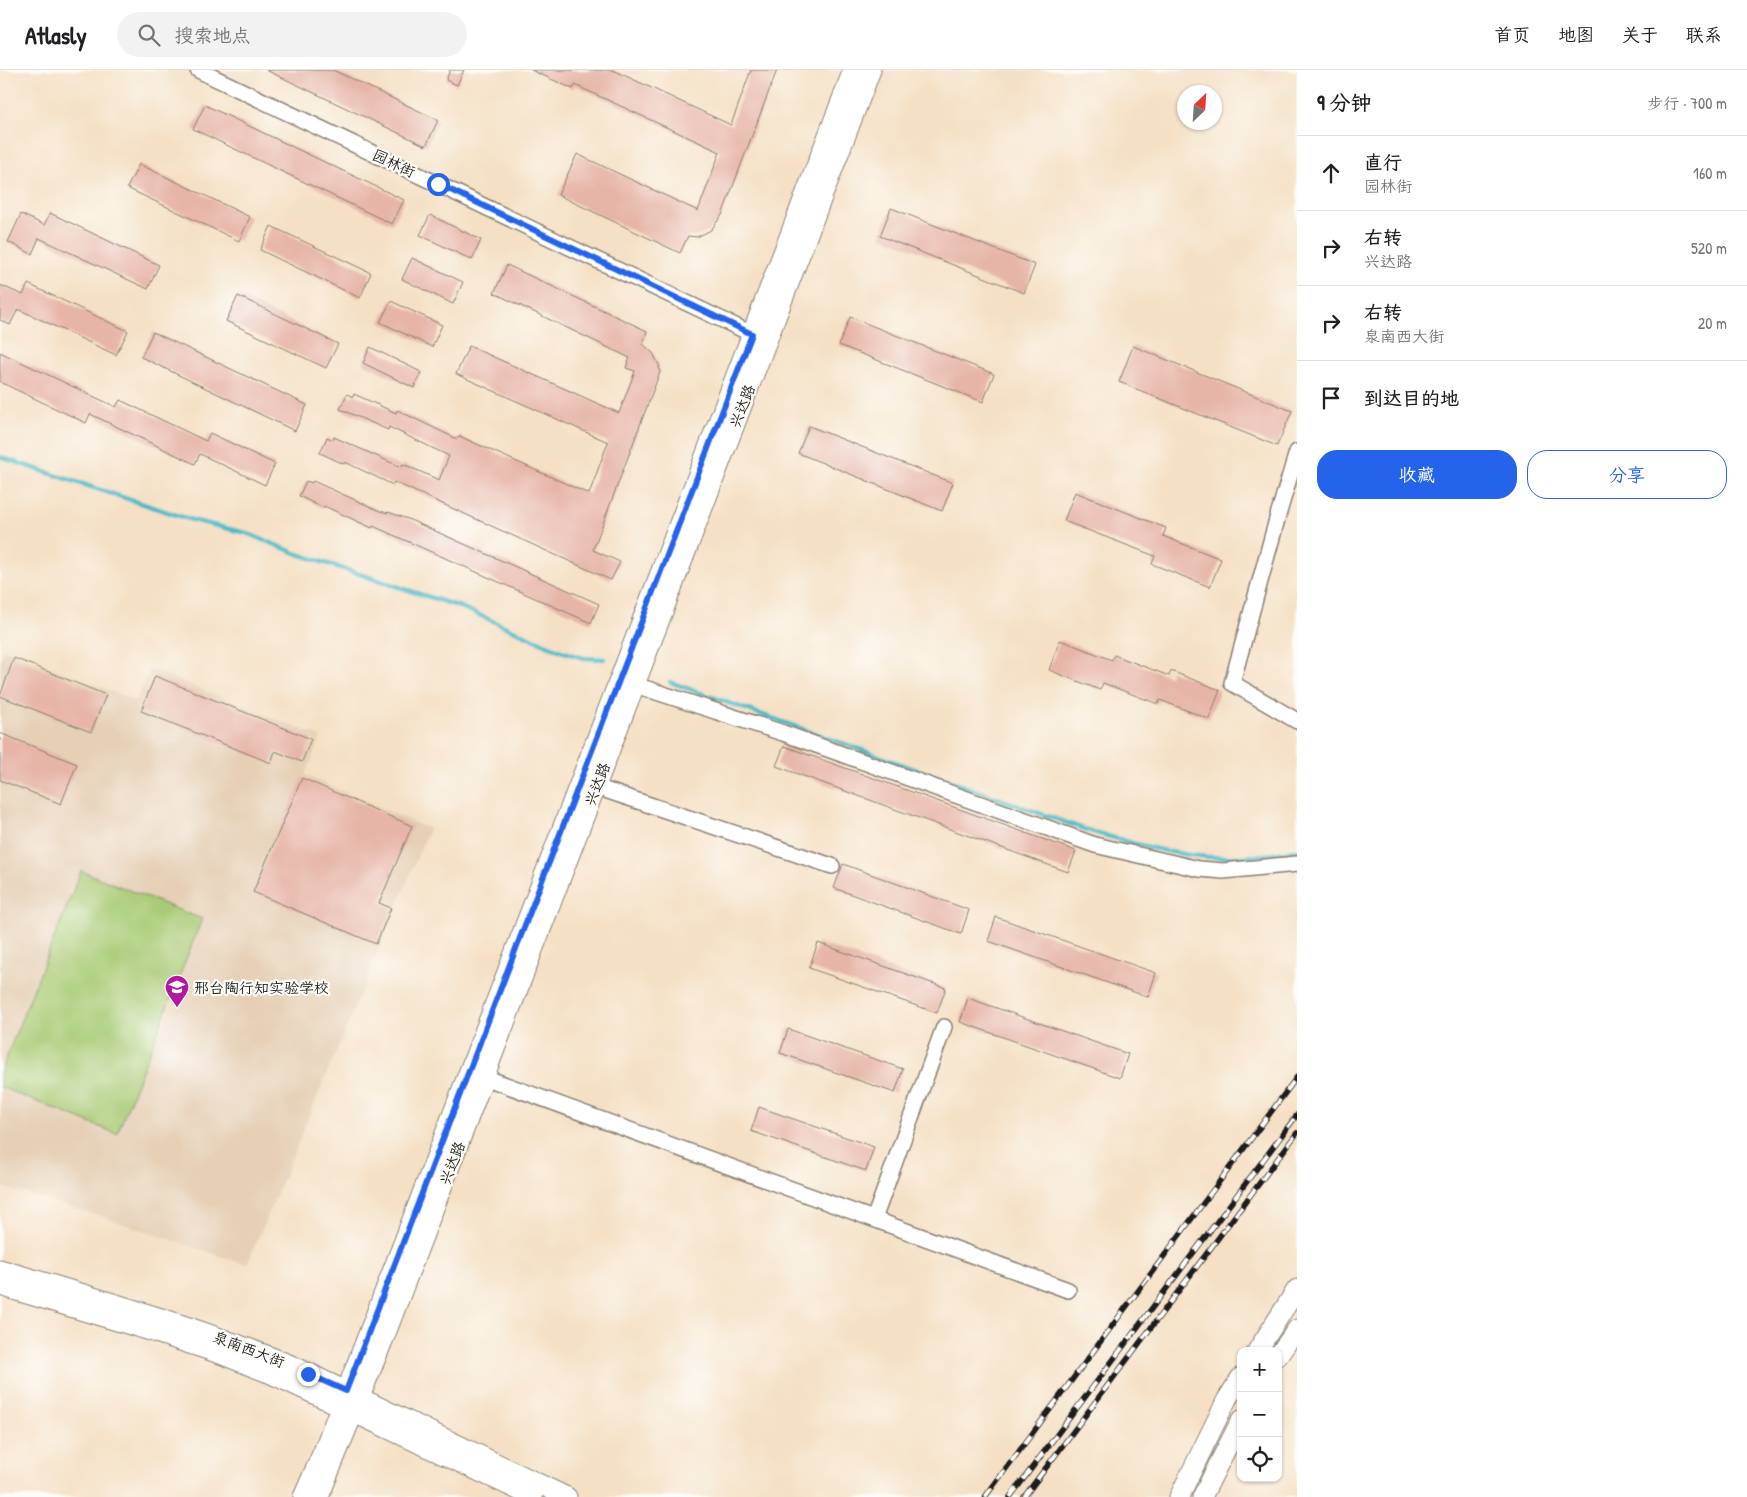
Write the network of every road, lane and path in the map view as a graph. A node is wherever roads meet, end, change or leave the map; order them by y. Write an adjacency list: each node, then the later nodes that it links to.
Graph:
1 (198, 70): 4 (street, 园林街)
2 (853, 70): 4 (main road, 兴达路)
3 (870, 70): 6 (main road, 兴达路)
4 (752, 334): 22 (main road, 兴达路)
5 (1297, 452): 7 (street)
6 (635, 685): 8 (main road, 兴达路); 9 (street)
7 (1297, 721)
8 (596, 787): 10 (street); 12 (main road, 兴达路)
9 (1297, 864)
10 (832, 866)
11 (944, 1027): 13 (street)
12 (484, 1077): 13 (street); 22 (main road, 兴达路)
13 (874, 1219): 16 (street)
14 (0, 1269): 22 (main road, 泉南西大街)
15 (0, 1286): 22 (main road, 泉南西大街)
16 (1068, 1290)
17 (1297, 1290): 19 (main road)
18 (1297, 1328): 20 (main road)
19 (1260, 1347)
20 (1282, 1350)
21 (1237, 1384): 28 (main road)
22 (350, 1402): 24 (main road, 兴达路); 25 (main road, 兴达路); 26 (main road, 泉南西大街); 27 (main road, 泉南西大街)
23 (1237, 1428): 29 (main road)
24 (303, 1497)
25 (319, 1497)
26 (533, 1497)
27 (567, 1497)
28 (1179, 1497)
29 (1202, 1497)

